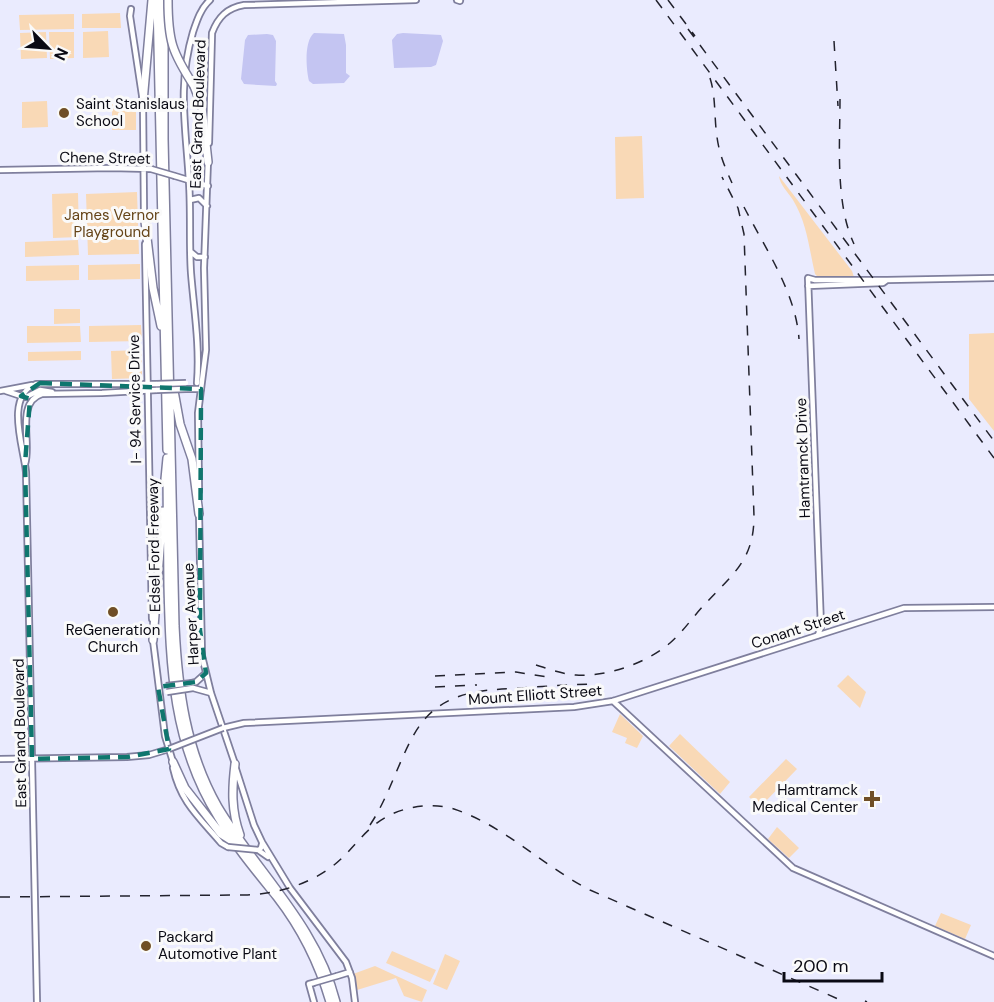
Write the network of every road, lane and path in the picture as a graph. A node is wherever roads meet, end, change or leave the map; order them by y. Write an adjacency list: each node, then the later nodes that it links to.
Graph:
1 (152, 0): 10 (highway)
2 (157, 0): 26 (highway, Edsel Ford Freeway)
3 (166, 0): 11 (highway, bridge); 27 (highway, Edsel Ford Freeway)
4 (210, 0): 14 (main road, East Grand Boulevard)
5 (416, 0): 6 (main road)
6 (405, 1): 8 (main road, East Grand Boulevard)
7 (264, 2): 8 (main road, East Grand Boulevard); 11 (main road, East Grand Boulevard)
8 (332, 2)
9 (131, 9): 10 (main road)
10 (143, 102): 12 (main road)
11 (208, 162): 15 (main road, East Grand Boulevard)
12 (144, 168): 13 (main road, Chene Street); 14 (main road, Chene Street, bridge); 18 (main road)
13 (0, 170)
14 (189, 181): 15 (main road, Chene Street); 16 (main road, East Grand Boulevard)
15 (208, 186): 17 (main road, East Grand Boulevard)
16 (190, 200): 17 (main road); 19 (main road, East Grand Boulevard)
17 (207, 206): 20 (main road, East Grand Boulevard)
18 (144, 213): 26 (highway); 30 (main road, I- 94 Service Drive)
19 (191, 252): 20 (main road); 22 (main road, East Grand Boulevard)
20 (205, 257): 24 (main road, East Grand Boulevard)
21 (994, 278): 23 (main road)
22 (192, 280): 24 (main road); 29 (main road, East Grand Boulevard)
23 (887, 280): 25 (main road); 25 (main road, Hamtramck Drive)
24 (204, 281): 29 (main road, East Grand Boulevard)
25 (808, 286): 39 (main road, Hamtramck Drive)
26 (163, 333): 35 (highway, Edsel Ford Freeway)
27 (170, 374): 37 (highway); 56 (highway, Edsel Ford Freeway)
28 (32, 385): 30 (main road); 32 (main road); 32 (main road)
29 (200, 385): 30 (main road, bridge); 37 (main road, Harper Avenue)
30 (147, 387): 31 (main road); 40 (main road, I- 94 Service Drive)
31 (63, 393): 32 (main road); 34 (main road)
32 (21, 396): 33 (main road, East Grand Boulevard)
33 (18, 412): 34 (main road); 36 (main road, East Grand Boulevard)
34 (27, 414): 36 (main road, East Grand Boulevard)
35 (167, 458): 40 (highway); 54 (highway, Edsel Ford Freeway)
36 (25, 464): 51 (main road, East Grand Boulevard)
37 (199, 514): 41 (main road, Harper Avenue)
38 (994, 607): 39 (main road, Conant Street)
39 (818, 635): 47 (main road, Conant Street)
40 (153, 640): 42 (main road)
41 (206, 673): 43 (main road); 45 (main road, Harper Avenue)
42 (157, 677): 44 (main road); 46 (main road)
43 (192, 686): 44 (main road, bridge); 45 (main road)
44 (167, 689): 46 (main road)
45 (211, 693): 48 (main road, Harper Avenue)
46 (160, 697): 49 (main road)
47 (613, 701): 48 (main road, Mount Elliott Street); 59 (main road, Mount Elliott Street)
48 (223, 728): 49 (main road, Mount Elliott Street, bridge); 53 (main road, Harper Avenue)
49 (169, 748): 51 (main road, Mount Elliott Street); 52 (main road)
50 (0, 759): 51 (main road, Mount Elliott Street)
51 (32, 759): 61 (main road, East Grand Boulevard)
52 (173, 762): 54 (highway)
53 (234, 764): 55 (main road, Harper Avenue); 56 (highway)
54 (232, 844): 57 (main road, bridge); 63 (highway, Edsel Ford Freeway)
55 (262, 844): 57 (main road); 58 (main road, Harper Avenue)
56 (245, 848): 64 (highway, Edsel Ford Freeway)
57 (258, 850): 58 (main road, Harper Avenue)
58 (273, 862): 60 (main road, Harper Avenue)
59 (994, 956)
60 (350, 972): 62 (main road, bridge); 65 (main road, Harper Avenue)
61 (37, 1002)
62 (314, 1002)
63 (330, 1002)
64 (336, 1002)
65 (354, 1002)

